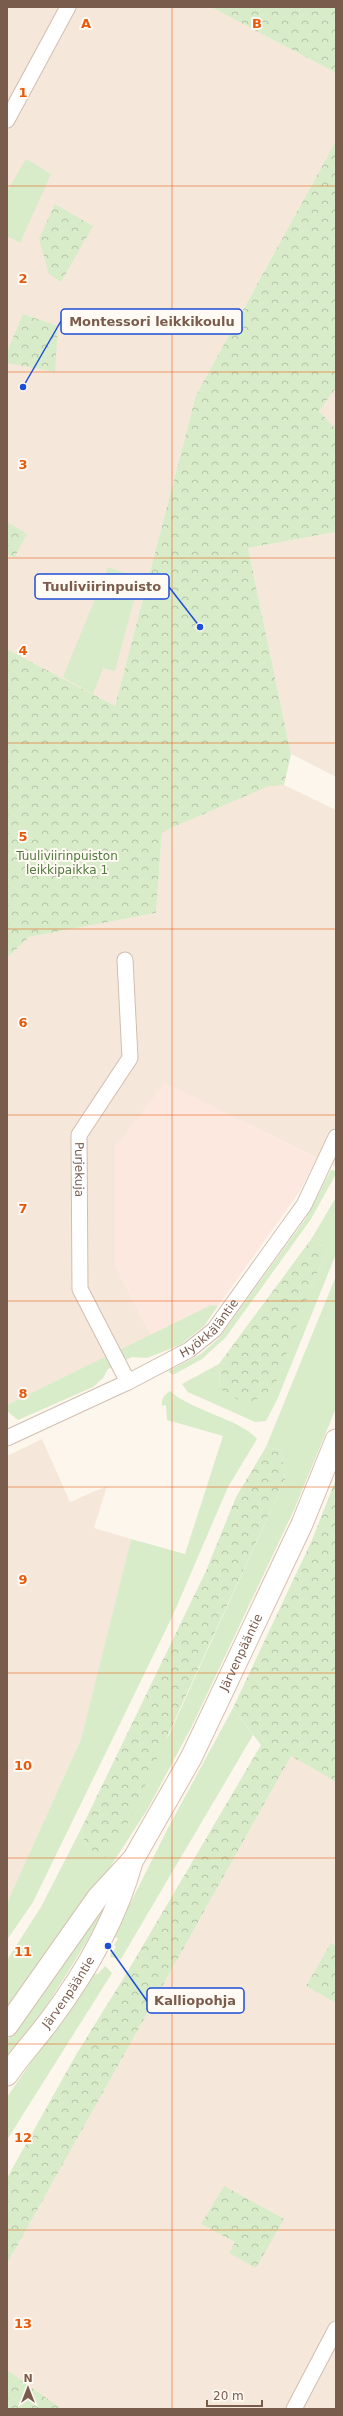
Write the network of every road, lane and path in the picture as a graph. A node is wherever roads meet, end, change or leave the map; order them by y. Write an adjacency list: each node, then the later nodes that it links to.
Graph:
1 (68, 7): 2 (street)
2 (7, 120)
3 (125, 960): 5 (street, Purjekuja)
4 (336, 1137): 5 (street, Hyökkäläntie)
5 (128, 1382): 6 (street, Hyökkäläntie)
6 (7, 1438)
7 (336, 1440): 8 (main road, Järvenpääntie)
8 (134, 1858): 9 (main road, Järvenpääntie); 10 (main road, Järvenpääntie)
9 (7, 2026)
10 (7, 2075)
11 (336, 2329): 12 (street)
12 (294, 2409)

